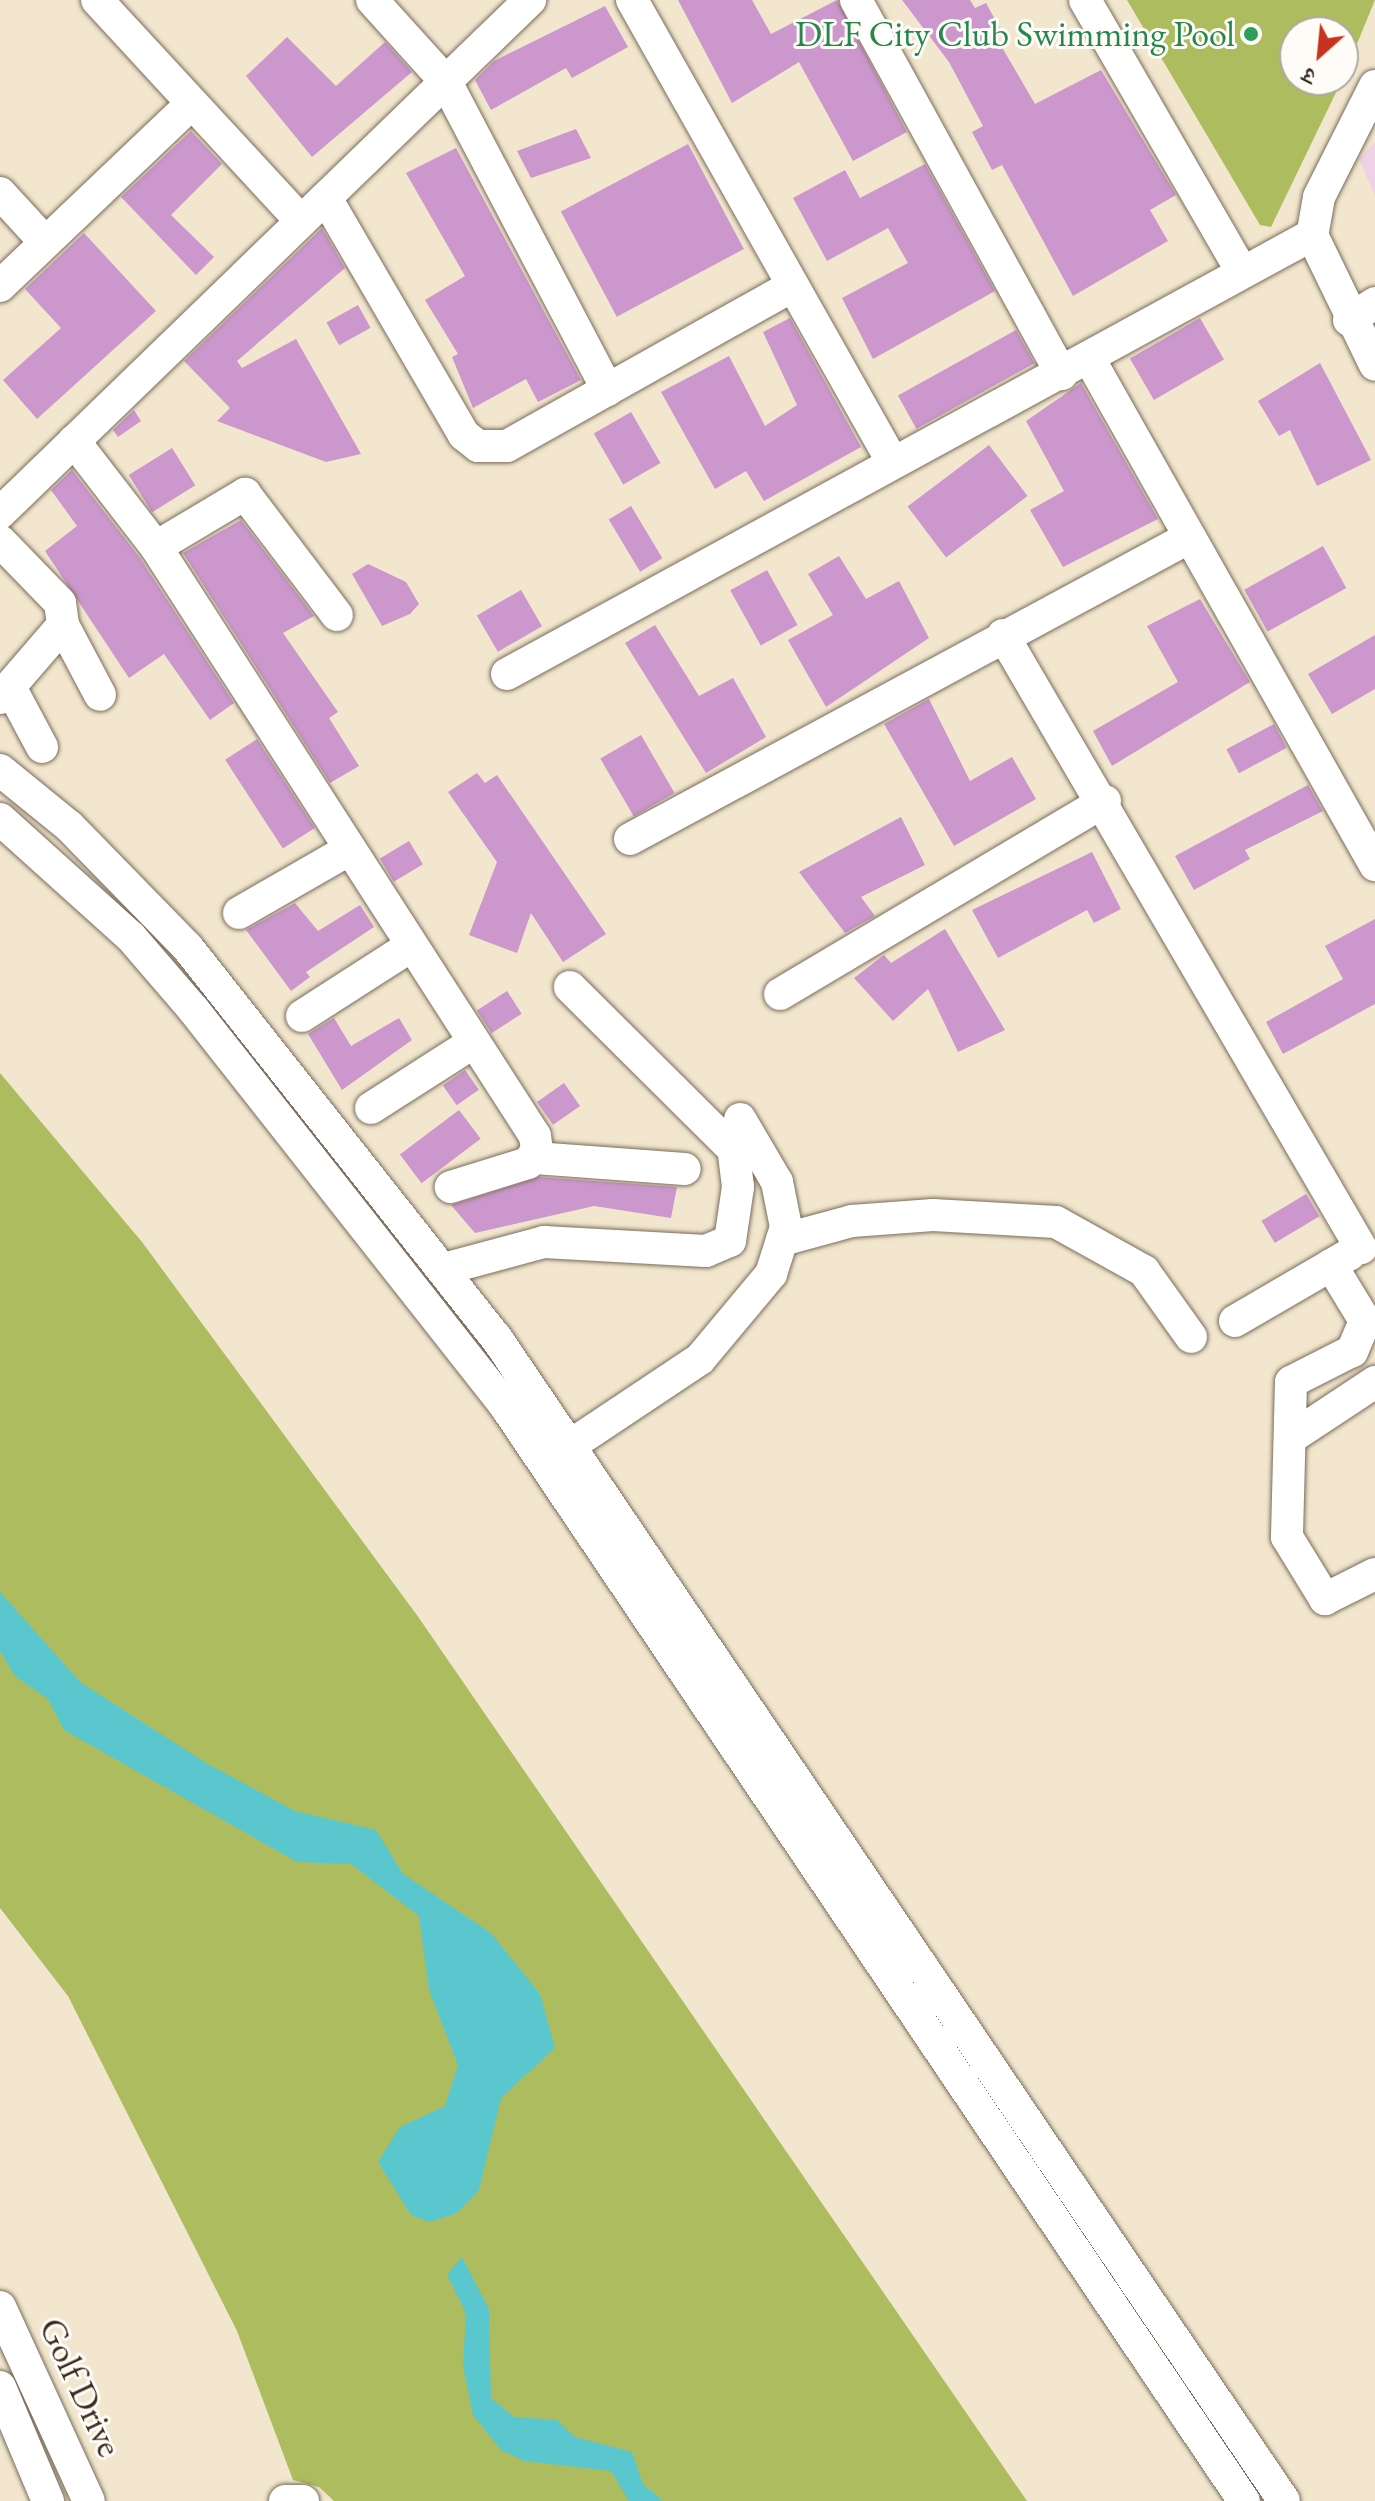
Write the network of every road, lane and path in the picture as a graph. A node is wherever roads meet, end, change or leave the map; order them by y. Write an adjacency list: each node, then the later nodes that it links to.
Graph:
1 (97, 0): 9 (street)
2 (372, 0): 7 (street)
3 (530, 0): 7 (street)
4 (632, 0): 17 (street)
5 (856, 0): 20 (street)
6 (1085, 0): 15 (street)
7 (446, 82): 11 (street); 21 (street)
8 (1375, 86): 13 (street)
9 (192, 103): 12 (street); 14 (street)
10 (0, 193): 14 (street)
11 (326, 198): 12 (street); 21 (street)
12 (301, 221): 22 (street)
13 (1312, 235): 15 (street); 18 (street)
14 (45, 242): 16 (street)
15 (1242, 272): 20 (street)
16 (0, 286)
17 (789, 288): 21 (street); 23 (street)
18 (1362, 311): 19 (street)
19 (1375, 365)
20 (1076, 367): 23 (street); 25 (street)
21 (608, 390)
22 (74, 441): 24 (street); 27 (street)
23 (892, 461): 31 (street)
24 (0, 513)
25 (1190, 537): 30 (street); 40 (street)
26 (0, 541): 29 (street)
27 (156, 547): 28 (street); 39 (street)
28 (337, 615)
29 (63, 625): 32 (street); 33 (street)
30 (1003, 635): 36 (street); 38 (street)
31 (507, 674)
32 (5, 693): 34 (street)
33 (100, 695)
34 (42, 747)
35 (0, 770): 53 (street)
36 (1105, 801): 44 (street); 54 (street)
37 (0, 819): 55 (street)
38 (630, 839)
39 (347, 851): 41 (street); 42 (street)
40 (1375, 865)
41 (239, 913)
42 (408, 948): 45 (street); 46 (street)
43 (570, 987): 57 (street)
44 (780, 994)
45 (302, 1016)
46 (471, 1044): 47 (street); 49 (street)
47 (371, 1108)
48 (740, 1119): 52 (street)
49 (535, 1158): 50 (street); 51 (street)
50 (685, 1169)
51 (451, 1187)
52 (782, 1240): 60 (street); 63 (street)
53 (423, 1241): 55 (street); 57 (street)
54 (1368, 1244): 56 (street)
55 (396, 1261): 66 (street)
56 (1331, 1265): 58 (street); 59 (street)
57 (444, 1269): 63 (street)
58 (1370, 1318): 62 (street)
59 (1235, 1321)
60 (1191, 1337)
61 (1375, 1382): 62 (street)
62 (1292, 1437): 64 (street)
63 (574, 1443): 65 (street)
64 (1375, 1574)
65 (1061, 2176): 66 (street); 75 (street)
66 (1033, 2196): 74 (street)
67 (0, 2307): 69 (street, Golf Drive)
68 (0, 2387): 70 (street, Golf Drive)
69 (73, 2459): 70 (street); 71 (street, Golf Drive)
70 (43, 2489)
71 (89, 2501)
72 (285, 2501): 73 (street)
73 (303, 2501)
74 (1244, 2501)
75 (1284, 2501)

